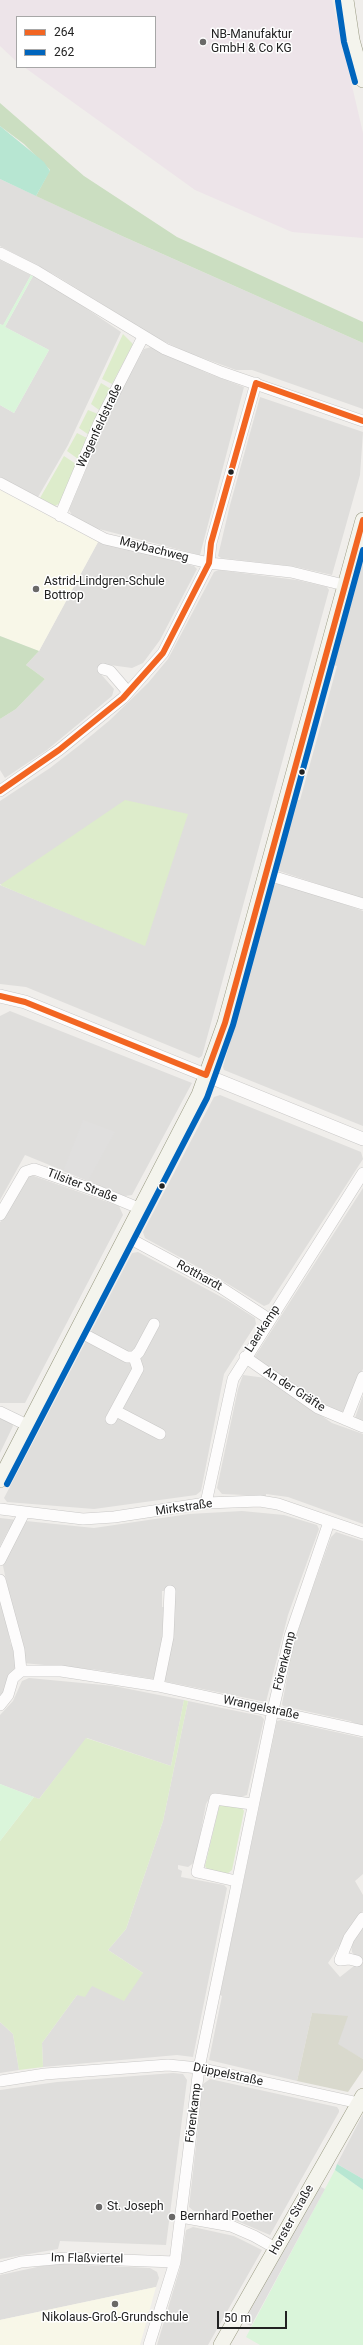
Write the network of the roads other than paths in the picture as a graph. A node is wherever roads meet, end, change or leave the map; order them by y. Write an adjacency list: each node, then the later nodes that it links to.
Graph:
1 (346, 0): 2 (main road)
2 (363, 80)
3 (0, 253): 4 (street)
4 (143, 337): 5 (street); 8 (street, Wagenfeldstraße)
5 (256, 383): 6 (street); 10 (street)
6 (363, 421)
7 (0, 483): 8 (street, Maybachweg)
8 (60, 516): 10 (street, Maybachweg)
9 (363, 520): 11 (main road)
10 (208, 563): 11 (street, Maybachweg); 13 (street)
11 (344, 585): 15 (main road)
12 (103, 669): 13 (street)
13 (128, 692): 14 (street)
14 (0, 791)
15 (265, 874): 16 (street); 18 (main road)
16 (363, 904)
17 (0, 996): 18 (street)
18 (206, 1075): 19 (street); 21 (main road)
19 (363, 1139)
20 (363, 1173): 24 (street, Laerkamp)
21 (141, 1209): 22 (street, Tilsiter Straße); 23 (main road)
22 (0, 1215)
23 (127, 1236): 24 (street, Rotthardt); 26 (main road)
24 (269, 1320): 28 (street, Laerkamp)
25 (154, 1324): 27 (street)
26 (78, 1331): 27 (street); 32 (main road)
27 (134, 1357): 34 (street)
28 (245, 1357): 31 (street, An der Gräfte); 36 (street, Laerkamp)
29 (363, 1376): 31 (street)
30 (0, 1412): 32 (street)
31 (346, 1420): 33 (street, An der Gräfte)
32 (28, 1426): 35 (main road)
33 (363, 1427)
34 (160, 1434)
35 (0, 1480)
36 (206, 1504): 38 (street, Mirkstraße); 39 (street, Mirkstraße)
37 (0, 1509): 38 (street, Mirkstraße)
38 (24, 1513): 41 (street)
39 (329, 1522): 40 (street, Mirkstraße); 47 (street, Förenkamp)
40 (363, 1533)
41 (0, 1560)
42 (0, 1580): 44 (street)
43 (170, 1591): 45 (street)
44 (21, 1670): 45 (street, Wrangelstraße); 46 (street)
45 (158, 1686): 47 (street, Wrangelstraße)
46 (0, 1705)
47 (272, 1710): 48 (street, Wrangelstraße); 49 (street, Förenkamp)
48 (363, 1732)
49 (252, 1804): 50 (street, Förenkamp); 50 (street)
50 (236, 1880): 53 (street, Förenkamp)
51 (363, 1918): 52 (street)
52 (357, 1961)
53 (200, 2068): 54 (street, Düppelstraße); 55 (street, Düppelstraße); 56 (street, Förenkamp)
54 (0, 2081)
55 (361, 2100): 57 (main road, Horster Straße)
56 (181, 2216): 57 (street); 58 (street, Förenkamp)
57 (276, 2249): 61 (main road, Horster Straße)
58 (175, 2262): 59 (street, Im Flaßviertel); 60 (street, Förenkamp)
59 (0, 2268)
60 (150, 2345)
61 (221, 2345)

